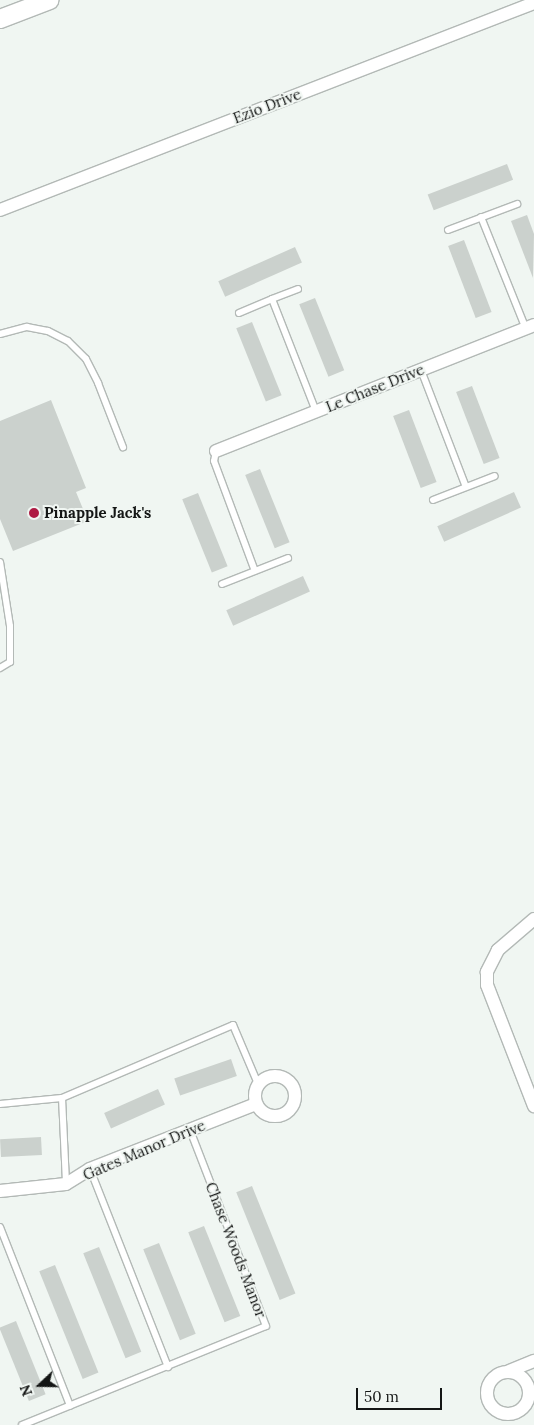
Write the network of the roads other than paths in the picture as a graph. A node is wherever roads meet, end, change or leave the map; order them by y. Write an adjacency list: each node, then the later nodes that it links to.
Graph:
1 (50, 0): 3 (street)
2 (534, 3): 5 (street, Ezio Drive)
3 (0, 19)
4 (517, 204): 6 (lane)
5 (0, 210)
6 (482, 217): 7 (lane); 11 (lane)
7 (448, 230)
8 (298, 289): 9 (lane)
9 (272, 299): 10 (lane); 14 (lane)
10 (239, 313)
11 (530, 327): 13 (street, Le Chase Drive)
12 (0, 334): 15 (lane)
13 (421, 370): 14 (street, Le Chase Drive); 18 (lane)
14 (316, 412): 16 (street, Le Chase Drive)
15 (123, 447)
16 (216, 451): 22 (lane)
17 (496, 476): 18 (lane)
18 (466, 487): 19 (lane)
19 (433, 500)
20 (288, 558): 22 (lane)
21 (0, 562): 25 (lane)
22 (255, 571): 23 (lane)
23 (222, 584)
24 (0, 662): 25 (lane)
25 (10, 662): 26 (lane)
26 (0, 668)
27 (534, 919): 32 (street)
28 (258, 1084): 29 (lane); 31 (street); 31 (street)
29 (62, 1098): 30 (lane); 35 (lane)
30 (0, 1104)
31 (256, 1104): 33 (street, Gates Manor Drive)
32 (534, 1106)
33 (190, 1130): 34 (street, Gates Manor Drive); 39 (lane, Chase Woods Manor)
34 (90, 1169): 35 (street, Gates Manor Drive); 39 (lane)
35 (66, 1184): 36 (street, Gates Manor Drive)
36 (0, 1191)
37 (0, 1227): 41 (lane)
38 (534, 1361): 40 (street)
39 (168, 1367): 41 (lane, Chase Woods Manor)
40 (509, 1371)
41 (70, 1406): 42 (lane, Chase Woods Manor)
42 (22, 1425)

